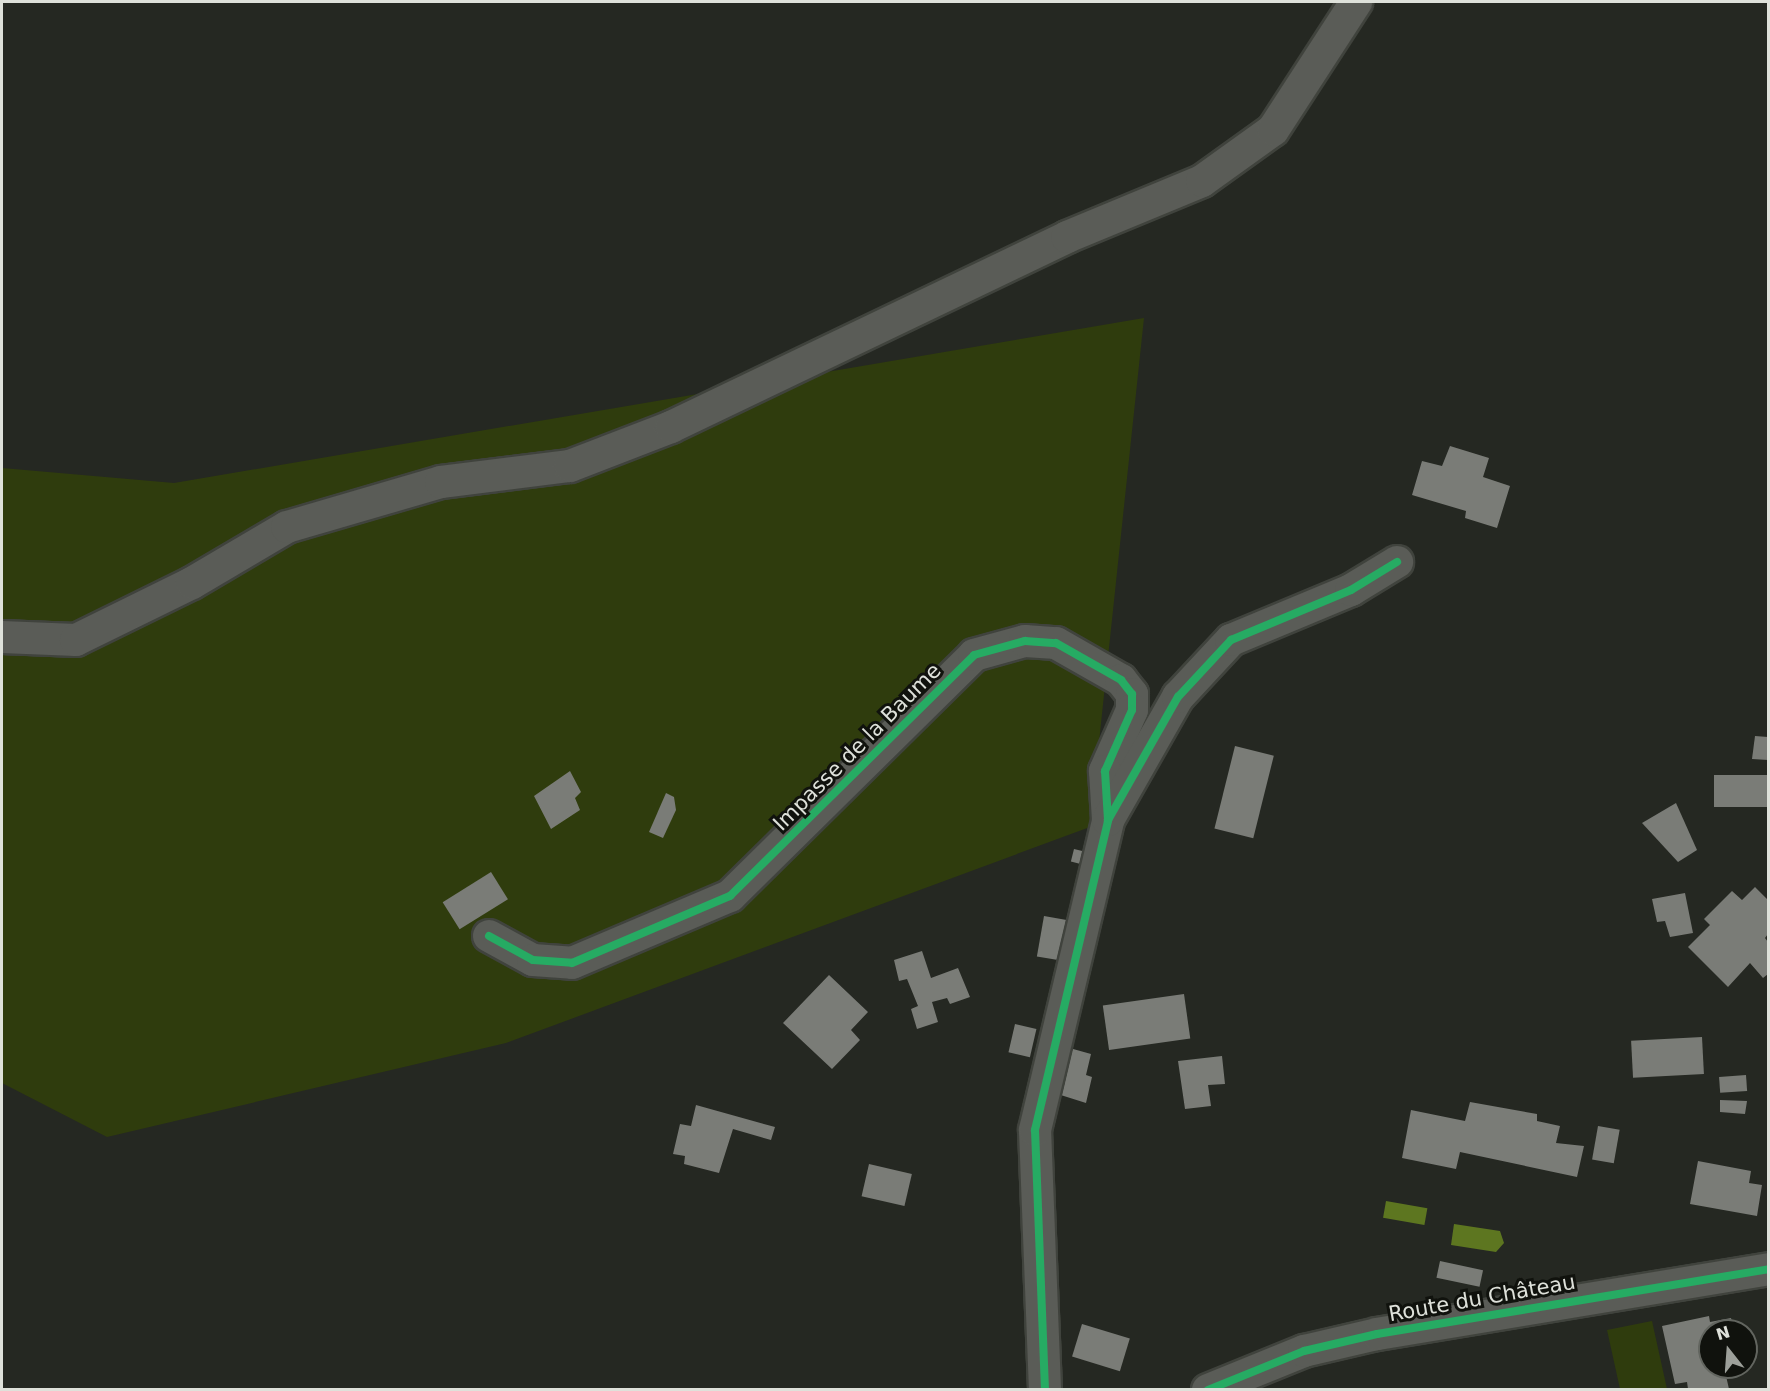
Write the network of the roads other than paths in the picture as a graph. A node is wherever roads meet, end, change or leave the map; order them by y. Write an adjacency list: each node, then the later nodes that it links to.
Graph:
1 (1356, 2): 3 (street)
2 (1397, 562): 4 (street)
3 (2, 637)
4 (1108, 820): 5 (street, Impasse de la Baume); 7 (street)
5 (489, 936)
6 (1768, 1269): 8 (street, Route du Château)
7 (1045, 1389)
8 (1208, 1389)

